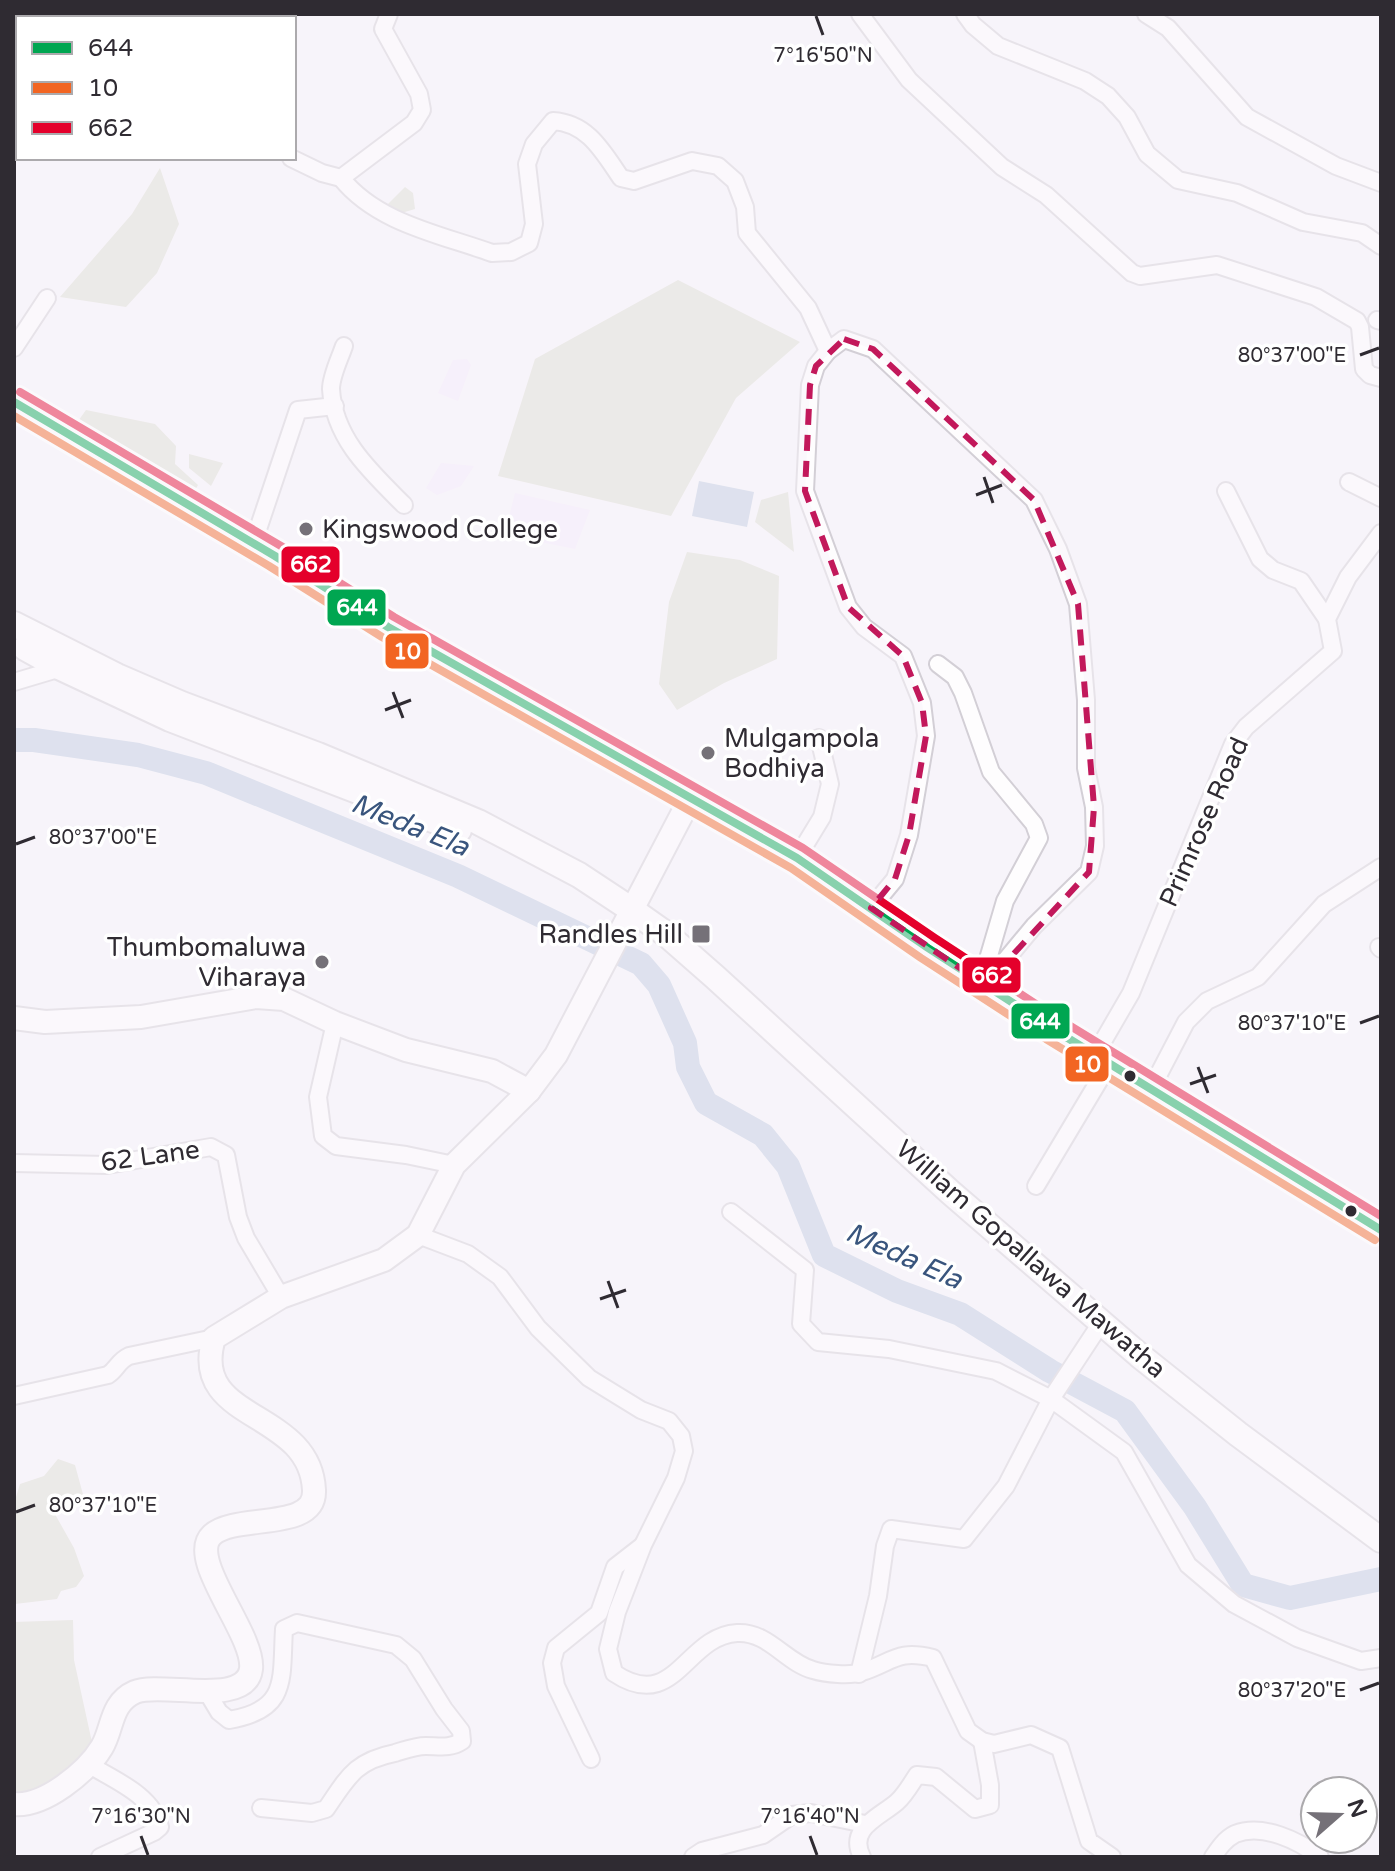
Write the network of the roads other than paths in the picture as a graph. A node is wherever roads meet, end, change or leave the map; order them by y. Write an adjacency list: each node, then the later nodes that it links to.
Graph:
1 (389, 14): 6 (street)
2 (860, 14): 13 (street)
3 (965, 14): 8 (street)
4 (1146, 14): 7 (street)
5 (295, 160): 6 (street)
6 (341, 178): 12 (street)
7 (1381, 183)
8 (1381, 246)
9 (47, 298): 11 (street)
10 (344, 346): 15 (street)
11 (14, 348)
12 (828, 351): 32 (street); 34 (street)
13 (1381, 378)
14 (14, 402): 21 (highway)
15 (335, 406): 19 (street); 21 (street)
16 (1349, 482): 18 (street)
17 (1226, 491): 22 (street)
18 (1381, 498)
19 (404, 505)
20 (1381, 533): 22 (street, Primrose Road)
21 (253, 544): 29 (highway)
22 (1327, 619): 37 (street, Primrose Road)
23 (14, 624): 33 (main road, William Gopallawa Mawatha)
24 (14, 642): 26 (main road, William Gopallawa Mawatha)
25 (938, 664): 34 (street)
26 (61, 668): 27 (street); 33 (main road, William Gopallawa Mawatha)
27 (14, 682)
28 (819, 738): 30 (street)
29 (691, 797): 30 (highway); 33 (street)
30 (797, 858): 32 (highway)
31 (1381, 867): 38 (street)
32 (871, 908): 34 (highway)
33 (625, 923): 39 (street); 47 (main road, William Gopallawa Mawatha)
34 (989, 979): 37 (highway)
35 (14, 1018): 36 (street)
36 (335, 1023): 39 (street); 41 (street)
37 (1102, 1060): 38 (highway); 42 (street)
38 (1151, 1089): 44 (highway)
39 (529, 1091): 41 (street)
40 (14, 1163): 46 (street, 62 Lane)
41 (454, 1165): 45 (street)
42 (1036, 1186)
43 (731, 1212): 49 (street)
44 (1381, 1230)
45 (418, 1235): 46 (street); 52 (street)
46 (281, 1297): 48 (street)
47 (1101, 1323): 49 (street); 51 (main road, William Gopallawa Mawatha)
48 (214, 1338): 50 (street); 55 (street)
49 (1056, 1393): 53 (street); 54 (street)
50 (14, 1396)
51 (1381, 1540)
52 (643, 1545): 54 (street); 57 (street)
53 (1381, 1658)
54 (859, 1674): 56 (street)
55 (207, 1692): 58 (street); 60 (street)
56 (982, 1741): 61 (street); 65 (street)
57 (591, 1759)
58 (88, 1764): 59 (street); 62 (street)
59 (14, 1804)
60 (261, 1808)
61 (865, 1824): 63 (street); 64 (street)
62 (100, 1857)
63 (693, 1857)
64 (862, 1857)
65 (1112, 1857)
66 (1213, 1857): 67 (street)
67 (1320, 1857)

